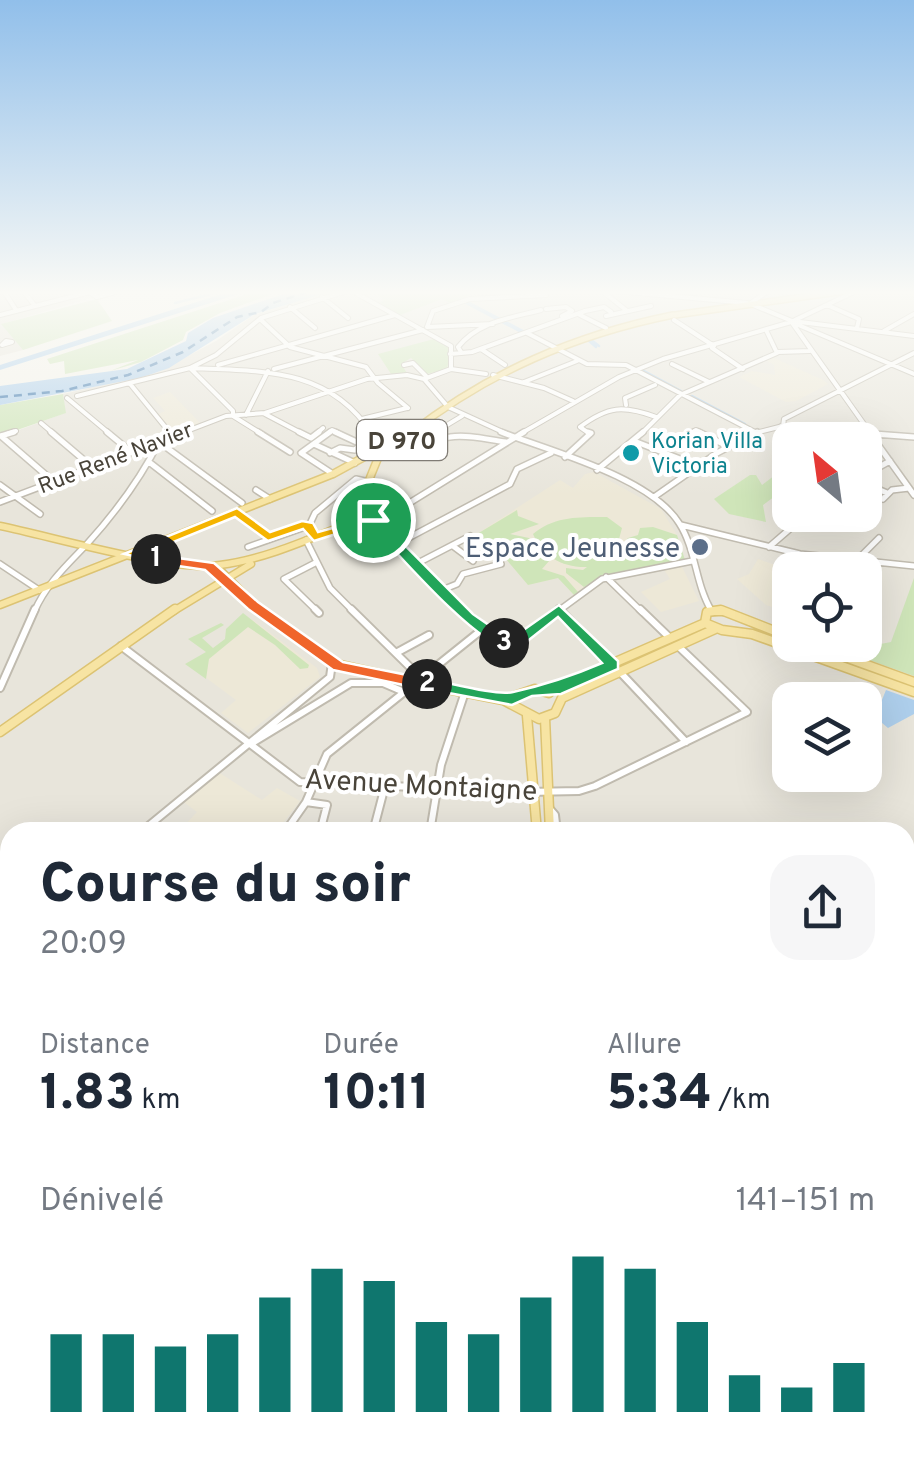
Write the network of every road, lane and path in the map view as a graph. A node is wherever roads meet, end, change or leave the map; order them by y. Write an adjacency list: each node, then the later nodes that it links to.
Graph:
1 (208, 359): 20 (street)
2 (245, 359): 21 (street)
3 (313, 359): 25 (street)
4 (343, 359): 29 (street)
5 (450, 359): 22 (street)
6 (497, 359): 19 (street)
7 (522, 359): 19 (main road, D 970)
8 (526, 359): 26 (main road, D 970)
9 (676, 359): 16 (street)
10 (730, 359): 24 (street)
11 (764, 359): 24 (street)
12 (818, 359): 35 (street)
13 (880, 359): 17 (street)
14 (900, 359): 17 (street)
15 (578, 360): 23 (street); 30 (street)
16 (668, 362): 23 (street); 31 (street)
17 (891, 364): 27 (street); 35 (street)
18 (404, 365): 28 (street)
19 (506, 365): 26 (main road, D 970)
20 (194, 367): 21 (street); 33 (street); 45 (street)
21 (212, 368): 25 (street)
22 (450, 369): 26 (street); 28 (street)
23 (636, 370): 32 (street); 41 (street)
24 (744, 370): 31 (street)
25 (268, 371): 34 (street); 46 (street)
26 (490, 374): 30 (street); 42 (main road, D 970)
27 (914, 374)
28 (426, 378): 29 (street); 42 (street)
29 (375, 380): 34 (street); 49 (street)
30 (523, 383): 41 (street)
31 (710, 383): 38 (street)
32 (656, 385): 37 (street); 38 (street); 43 (street)
33 (131, 386): 39 (street); 58 (street)
34 (326, 388): 44 (street); 49 (street)
35 (842, 388): 50 (street); 51 (street)
36 (471, 391): 42 (street)
37 (660, 391)
38 (682, 394): 48 (street); 56 (street)
39 (77, 396)
40 (68, 398): 69 (street)
41 (574, 402): 61 (street)
42 (446, 404): 47 (street); 66 (main road, D 970)
43 (626, 405): 48 (street); 74 (street)
44 (264, 413): 46 (street); 53 (street)
45 (232, 414): 46 (street); 58 (street, Rue René Navier); 70 (street)
46 (246, 416)
47 (463, 416): 61 (street); 65 (street)
48 (656, 417): 63 (street)
49 (362, 419): 66 (street)
50 (783, 422)
51 (863, 422)
52 (41, 423): 79 (street)
53 (323, 428)
54 (772, 429): 56 (street)
55 (16, 431): 59 (street)
56 (756, 433): 67 (street)
57 (882, 434): 60 (street)
58 (172, 435): 62 (street, Rue René Navier)
59 (0, 436): 87 (street)
60 (914, 437)
61 (510, 440): 65 (street); 73 (street); 102 (street)
62 (159, 441): 69 (street, Rue René Navier); 76 (street); 98 (street)
63 (634, 441): 71 (street); 83 (street)
64 (316, 445): 72 (street); 72 (street); 84 (street)
65 (414, 446): 66 (street)
66 (389, 447): 77 (main road); 81 (main road, D 970)
67 (729, 447): 71 (street); 80 (street)
68 (882, 450): 75 (street)
69 (130, 451): 79 (street, Rue René Navier)
70 (290, 452)
71 (662, 452): 80 (street)
72 (330, 453): 77 (street)
73 (551, 453): 74 (street); 113 (street)
74 (565, 458): 83 (street)
75 (890, 461): 78 (street); 85 (street)
76 (149, 462): 99 (street); 112 (street)
77 (356, 463): 82 (main road)
78 (882, 465)
79 (91, 466): 87 (street, Rue René Navier)
80 (698, 466): 95 (street)
81 (373, 469): 82 (main road); 88 (main road, D 970)
82 (342, 470): 84 (main road)
83 (598, 470): 95 (street)
84 (333, 474): 96 (main road)
85 (900, 476): 86 (street); 91 (street)
86 (914, 477)
87 (53, 481): 93 (street, Rue René Navier)
88 (370, 482): 94 (main road, D 970); 105 (street)
89 (0, 486): 93 (street)
90 (256, 490): 96 (street)
91 (913, 493): 92 (street)
92 (882, 494)
93 (12, 497): 97 (street, Rue René Navier); 101 (street)
94 (365, 497): 102 (main road); 106 (main road, D 970)
95 (654, 497): 103 (street)
96 (270, 499): 100 (main road)
97 (0, 502)
98 (242, 503)
99 (212, 510)
100 (237, 512): 109 (street); 119 (main road)
101 (40, 514)
102 (373, 520): 106 (street); 113 (street)
103 (681, 525): 116 (street); 123 (street)
104 (0, 526): 112 (main road)
105 (308, 526): 109 (street); 110 (street)
106 (347, 526): 110 (main road)
107 (786, 532): 116 (street)
108 (470, 536): 114 (street)
109 (268, 537): 115 (street)
110 (310, 538): 120 (main road); 122 (street)
111 (879, 538): 118 (street)
112 (86, 544): 119 (main road); 132 (street)
113 (397, 544): 126 (street)
114 (452, 545): 121 (street); 126 (street)
115 (248, 546)
116 (768, 548): 117 (street)
117 (795, 552)
118 (865, 552)
119 (131, 554): 128 (main road); 132 (main road)
120 (264, 556): 128 (main road); 131 (main road)
121 (473, 561)
122 (317, 562): 137 (street); 148 (street)
123 (692, 562): 130 (street); 136 (street)
124 (882, 563): 129 (street)
125 (0, 564): 132 (street)
126 (416, 564): 133 (street)
127 (501, 564): 133 (street)
128 (212, 566): 131 (main road)
129 (914, 566)
130 (606, 577): 135 (street); 145 (street)
131 (226, 578): 146 (main road); 147 (main road)
132 (42, 588): 134 (main road); 155 (street)
133 (442, 590): 140 (street)
134 (0, 605)
135 (559, 610): 140 (street); 151 (street)
136 (711, 610): 138 (main road); 139 (main road)
137 (320, 613)
138 (734, 618): 141 (main road); 143 (main road)
139 (706, 623): 142 (main road); 145 (main road)
140 (484, 628): 153 (street)
141 (732, 628): 142 (main road); 159 (main road)
142 (715, 630): 145 (main road)
143 (772, 631)
144 (429, 635): 148 (street)
145 (675, 643): 151 (main road); 166 (street, Avenue Montaigne)
146 (121, 646): 165 (main road); 167 (street, Avenue Montaigne)
147 (318, 652): 150 (main road); 152 (main road)
148 (396, 653): 153 (street)
149 (859, 662): 154 (main road)
150 (332, 663): 152 (main road); 167 (street)
151 (616, 668): 158 (main road); 162 (main road); 166 (street)
152 (363, 672): 153 (main road, bridge)
153 (421, 680): 156 (street); 157 (main road)
154 (914, 682)
155 (0, 688)
156 (404, 692): 167 (street); 168 (street)
157 (465, 692): 161 (main road); 170 (street)
158 (547, 692): 160 (main road); 162 (main road)
159 (914, 692)
160 (520, 696): 161 (main road); 163 (main road)
161 (503, 700): 163 (main road)
162 (558, 704): 164 (main road)
163 (523, 712): 164 (main road); 171 (main road)
164 (546, 718): 172 (main road)
165 (0, 732)
166 (686, 742): 172 (street, Avenue Montaigne)
167 (249, 743): 168 (street, Avenue Montaigne); 174 (street)
168 (313, 782): 169 (street, Avenue Montaigne); 173 (street)
169 (385, 786): 170 (street, Avenue Montaigne); 177 (street)
170 (436, 788): 171 (street, Avenue Montaigne); 178 (street)
171 (534, 792): 172 (street, Avenue Montaigne); 179 (main road)
172 (548, 792): 180 (main road)
173 (306, 802): 175 (street); 176 (street)
174 (153, 822)
175 (293, 822)
176 (322, 822)
177 (375, 822)
178 (431, 822)
179 (536, 822)
180 (551, 822)

